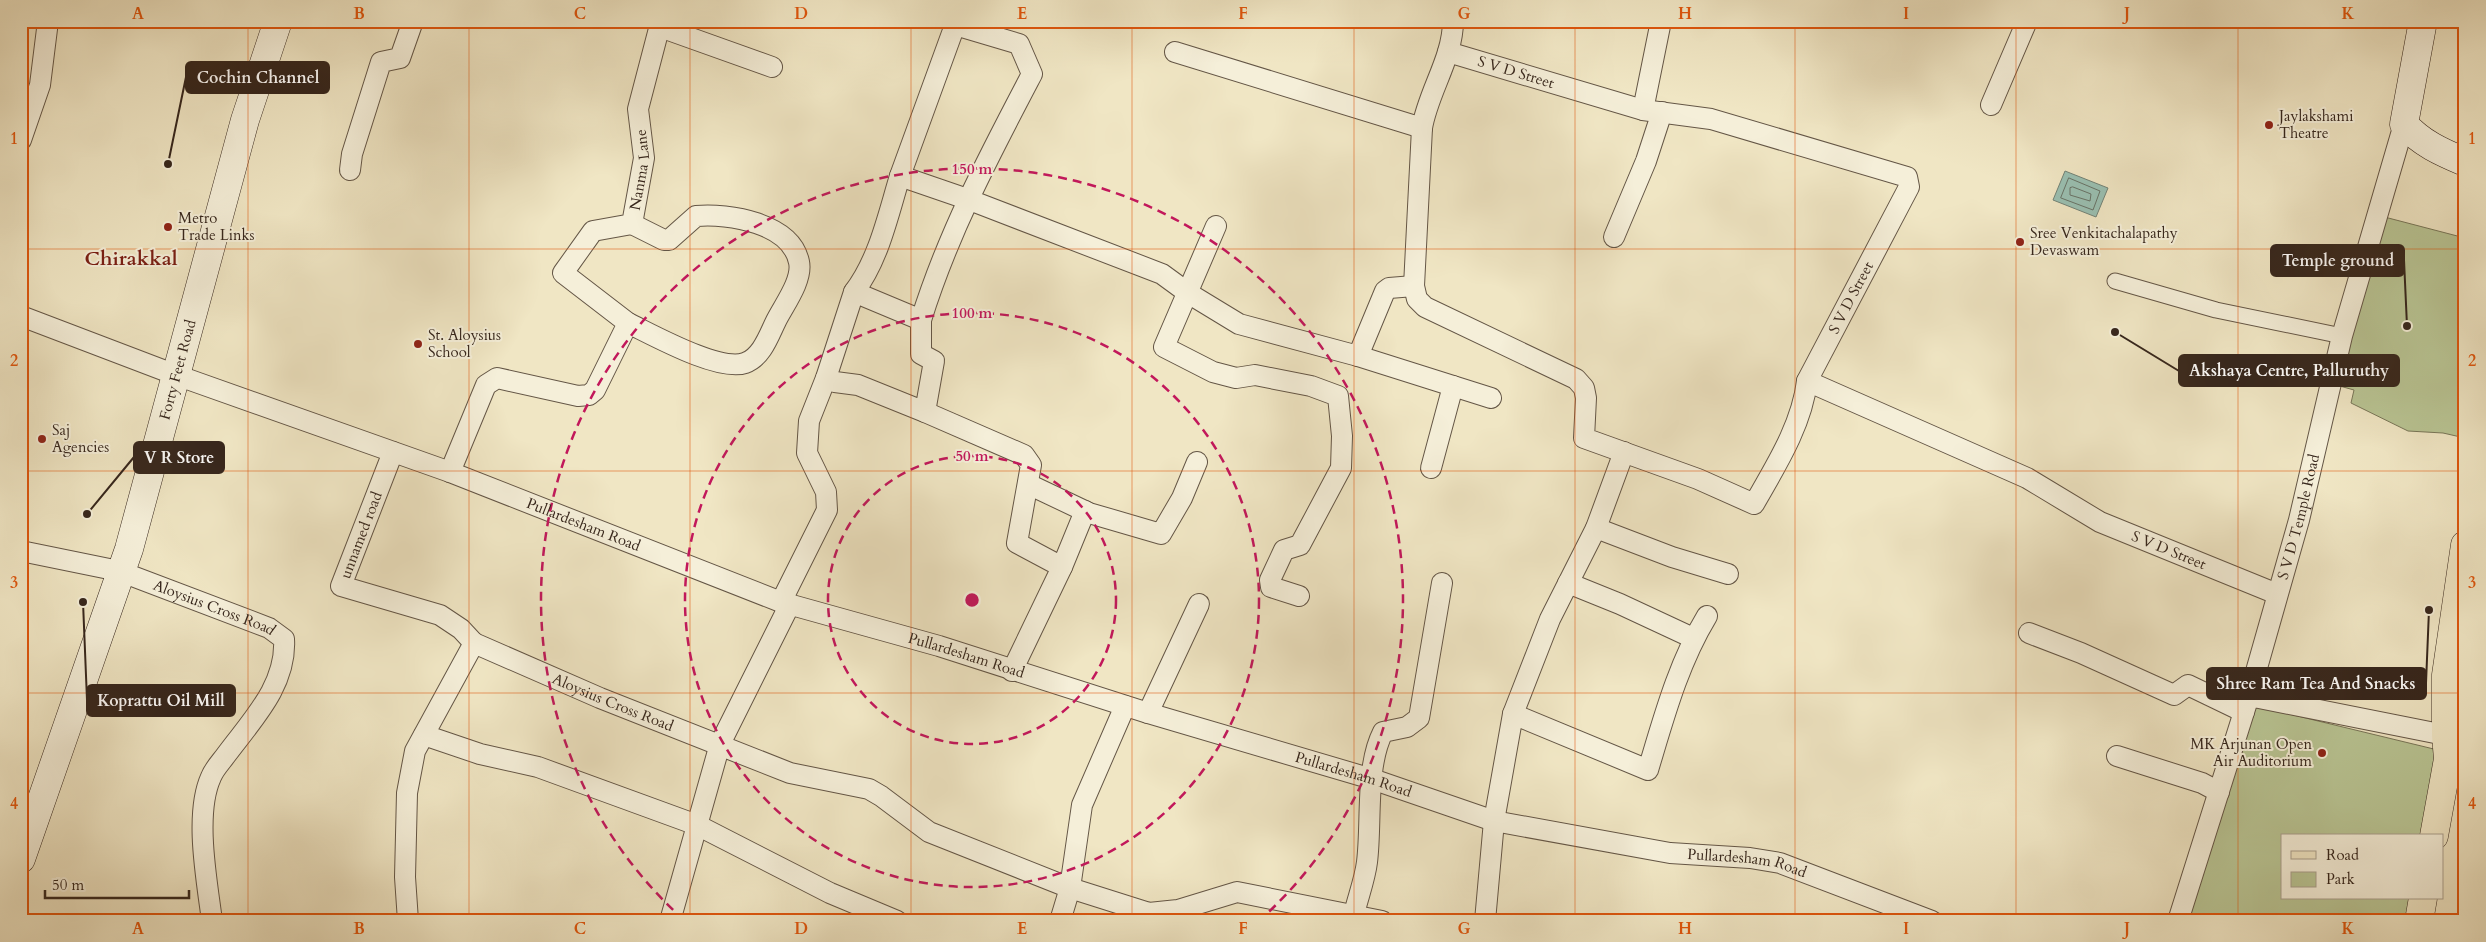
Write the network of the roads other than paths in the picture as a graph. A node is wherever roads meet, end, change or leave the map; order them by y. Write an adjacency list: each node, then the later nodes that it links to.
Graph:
1 (48, 21): 17 (street)
2 (278, 21): 34 (main road, Forty Feet Road)
3 (413, 21): 19 (street)
4 (1453, 21): 11 (street)
5 (1661, 21): 14 (street)
6 (2027, 21): 13 (street)
7 (2423, 21): 15 (main road)
8 (956, 23): 20 (street); 21 (street)
9 (661, 24): 12 (street); 22 (street, Nanma Lane)
10 (1175, 52): 16 (street)
11 (1448, 52): 14 (street, S V D Street); 16 (street)
12 (772, 67)
13 (1991, 105)
14 (1652, 111): 24 (street); 36 (street, S V D Street)
15 (2404, 124): 18 (main road); 32 (street, S V D Temple Road)
16 (1422, 128): 26 (street)
17 (21, 140)
18 (2465, 162)
19 (350, 170)
20 (900, 176): 21 (street); 27 (street)
21 (967, 199): 28 (street); 30 (street)
22 (632, 224): 31 (street, Nanma Lane); 31 (street)
23 (1216, 226): 28 (street)
24 (1614, 237)
25 (2115, 282): 32 (street)
26 (1414, 286): 33 (street); 41 (street)
27 (854, 292): 30 (street); 35 (street)
28 (1188, 294): 33 (street); 57 (street)
29 (21, 316): 34 (street, Pullardesham Road)
30 (921, 320): 39 (street)
31 (628, 323): 44 (street)
32 (2342, 336): 55 (street, S V D Temple Road)
33 (1358, 356): 37 (street)
34 (176, 375): 40 (street, Pullardesham Road); 51 (main road, Forty Feet Road)
35 (826, 378): 39 (street); 58 (street)
36 (1807, 381): 41 (street); 55 (street, S V D Street)
37 (1453, 386): 38 (street); 43 (street)
38 (1491, 398)
39 (925, 412): 45 (street)
40 (393, 452): 44 (street, Pullardesham Road); 56 (street, unnamed road)
41 (1624, 452): 47 (street)
42 (1197, 462): 46 (street)
43 (1431, 468)
44 (450, 472): 58 (street, Pullardesham Road)
45 (1028, 484): 46 (street); 50 (street)
46 (1085, 511): 50 (street)
47 (1596, 528): 52 (street); 54 (street)
48 (2465, 545): 70 (main road)
49 (21, 551): 51 (street, Aloysius Cross Road)
50 (1062, 566): 64 (street)
51 (119, 572): 78 (main road, Forty Feet Road); 82 (street, Aloysius Cross Road)
52 (1728, 574)
53 (1442, 583): 73 (street)
54 (1568, 583): 62 (street); 68 (street)
55 (2276, 594): 65 (street, S V D Temple Road)
56 (375, 595): 63 (street, Aloysius Cross Road)
57 (1298, 596)
58 (785, 603): 64 (street, Pullardesham Road); 71 (street)
59 (1199, 604): 67 (street)
60 (1706, 616): 62 (street)
61 (2029, 633): 65 (street)
62 (1693, 638): 68 (street)
63 (474, 643): 69 (street); 71 (street, Aloysius Cross Road)
64 (1012, 671): 66 (street, Pullardesham Road)
65 (2246, 704): 70 (street); 74 (street, S V D Temple Road)
66 (1125, 706): 67 (street, Pullardesham Road); 79 (street)
67 (1148, 713): 73 (street, Pullardesham Road)
68 (1513, 714): 75 (street)
69 (424, 735): 76 (street); 83 (street)
70 (2455, 737): 77 (main road)
71 (720, 744): 76 (street); 79 (street, Aloysius Cross Road)
72 (2117, 756): 74 (street)
73 (1372, 779): 75 (street, Pullardesham Road); 81 (street)
74 (2219, 792): 90 (street, S V D Temple Road)
75 (1494, 821): 88 (street); 89 (street, Pullardesham Road)
76 (697, 825): 84 (street); 85 (street)
77 (2434, 834)
78 (21, 859)
79 (1070, 888): 81 (street, Aloysius Cross Road); 86 (street)
80 (2423, 900): 91 (main road)
81 (1344, 915): 87 (street, Aloysius Cross Road)
82 (212, 921)
83 (408, 921)
84 (670, 921)
85 (897, 921)
86 (1060, 921)
87 (1382, 921)
88 (1485, 921)
89 (1932, 921)
90 (2178, 921)
91 (2419, 921)

